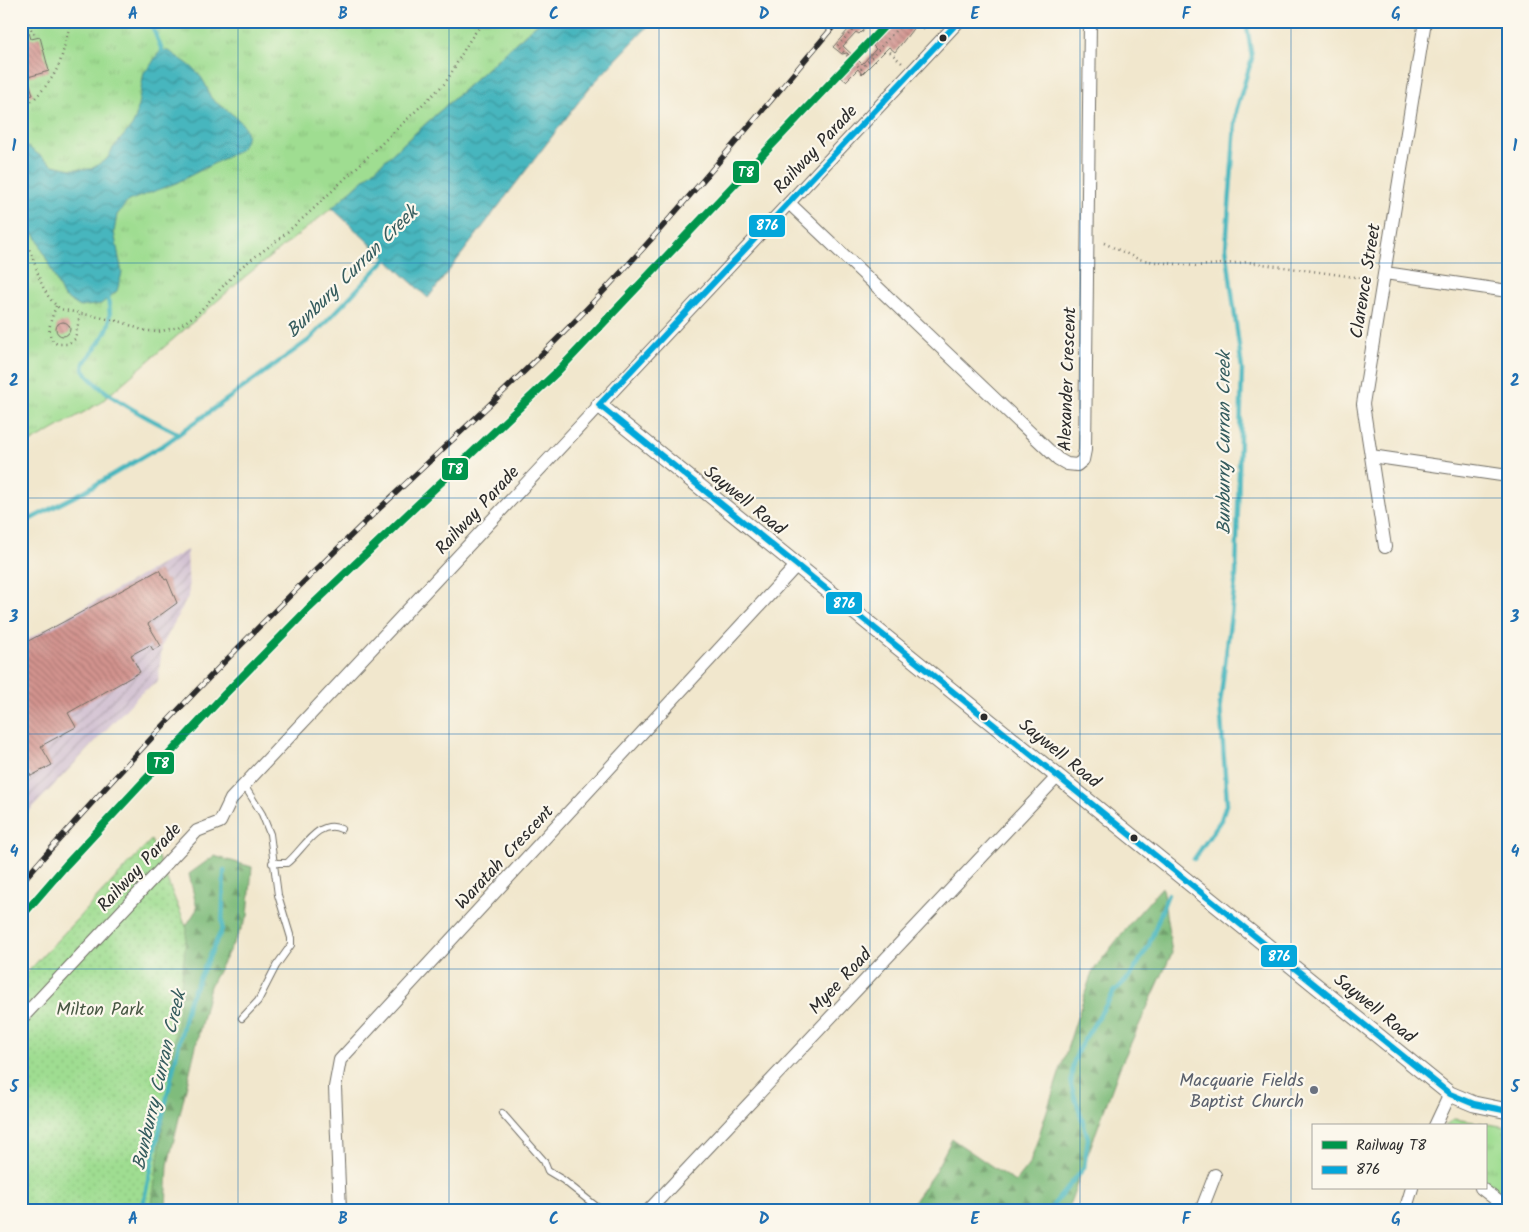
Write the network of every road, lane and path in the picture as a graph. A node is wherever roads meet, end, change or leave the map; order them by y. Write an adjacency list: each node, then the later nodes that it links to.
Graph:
1 (24, 21): 11 (path)
2 (74, 21): 14 (path)
3 (486, 21): 21 (path)
4 (904, 21): 10 (path)
5 (916, 21): 9 (path)
6 (959, 21): 15 (street, Railway Parade)
7 (1090, 21): 15 (street, Alexander Crescent)
8 (1425, 21): 18 (street, Clarence Street)
9 (925, 30)
10 (863, 32)
11 (36, 36)
12 (890, 52): 13 (path)
13 (896, 58)
14 (21, 112)
15 (789, 203): 22 (street, Railway Parade)
16 (21, 237): 20 (path)
17 (1104, 243): 18 (path)
18 (1384, 273): 19 (street); 23 (street, Clarence Street)
19 (1508, 291)
20 (56, 306): 21 (path); 21 (path)
21 (80, 315)
22 (599, 405): 26 (street, Saywell Road); 28 (street, Railway Parade)
23 (1371, 456): 24 (street); 25 (street, Clarence Street)
24 (1508, 476)
25 (1385, 547)
26 (796, 566): 27 (street, Saywell Road); 41 (street, Waratah Crescent)
27 (1058, 776): 33 (street, Saywell Road); 43 (street, Myee Road)
28 (244, 785): 30 (lane); 32 (street, Railway Parade)
29 (341, 829): 30 (lane)
30 (272, 863): 31 (lane)
31 (242, 1018)
32 (21, 1019)
33 (1450, 1094): 34 (street, Saywell Road); 36 (street)
34 (1508, 1111)
35 (502, 1113): 42 (lane)
36 (1436, 1124)
37 (1215, 1175): 44 (street)
38 (1411, 1190): 45 (street)
39 (1484, 1190): 40 (street)
40 (1508, 1209)
41 (340, 1211)
42 (602, 1211)
43 (648, 1211)
44 (1201, 1211)
45 (1405, 1211)

